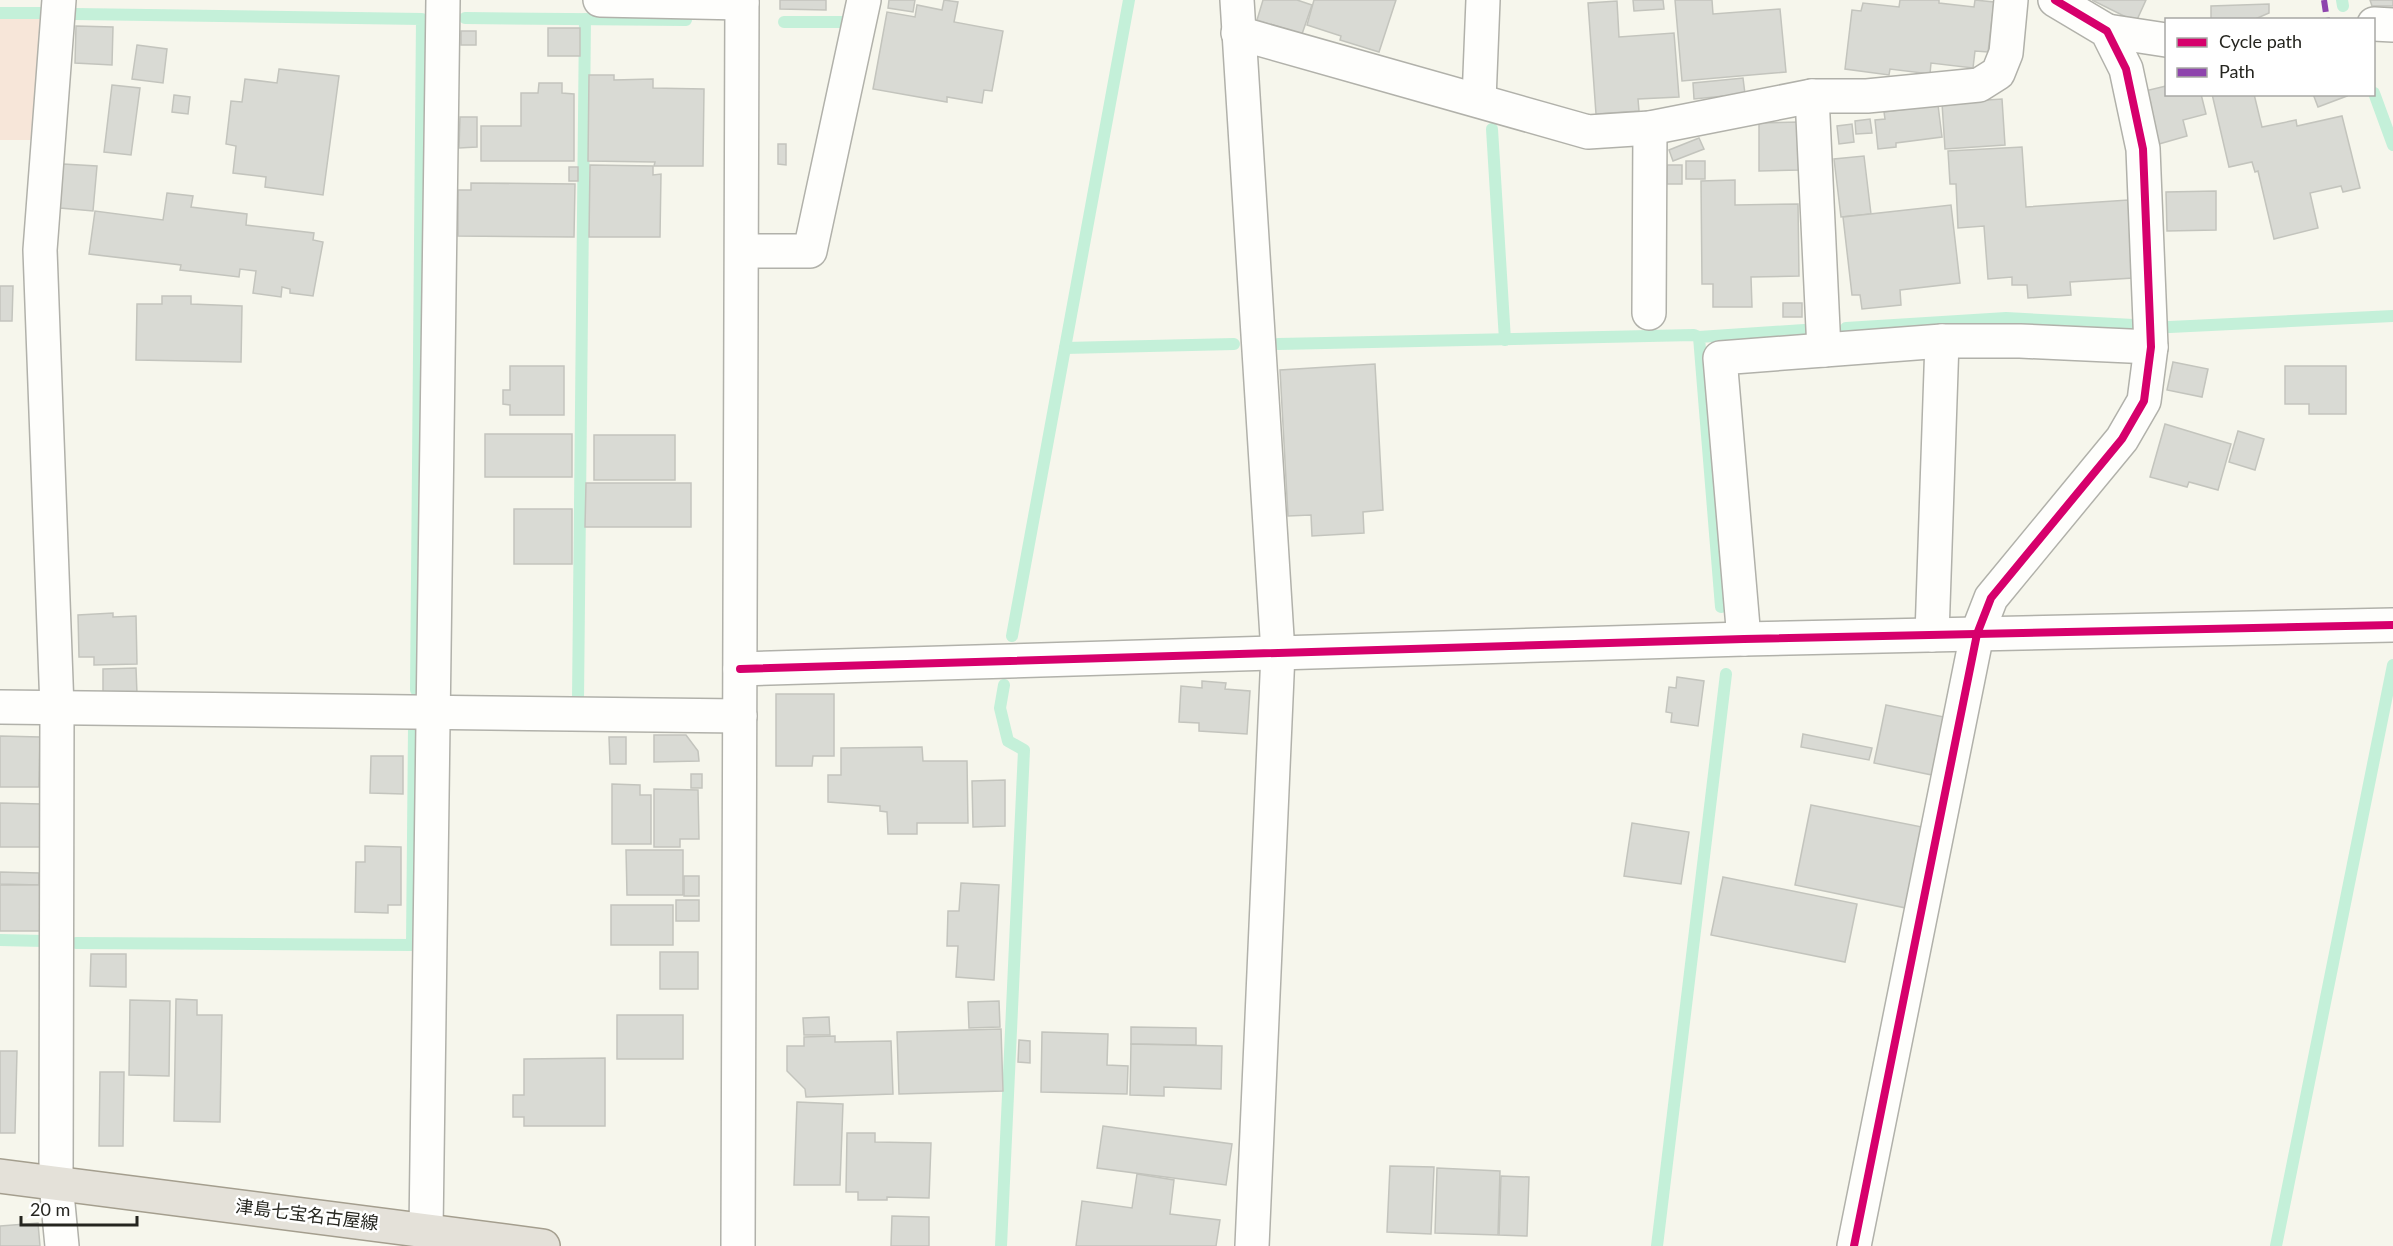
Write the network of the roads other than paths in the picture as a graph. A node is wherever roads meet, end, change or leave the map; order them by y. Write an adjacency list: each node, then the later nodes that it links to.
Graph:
1 (59, 0): 30 (street)
2 (443, 0): 31 (street)
3 (600, 0): 9 (street)
4 (864, 0): 18 (street)
5 (1237, 0): 13 (street)
6 (1483, 0): 16 (street)
7 (2011, 0): 15 (street)
8 (2055, 0): 12 (street)
9 (742, 1): 18 (street)
10 (2375, 24): 11 (street)
11 (2393, 25)
12 (2107, 31): 14 (street); 20 (street)
13 (1238, 33): 16 (street); 27 (street)
14 (2165, 40)
15 (1812, 96): 17 (street); 22 (street)
16 (1479, 100): 17 (street)
17 (1650, 128): 19 (street)
18 (742, 251): 28 (street)
19 (1649, 313)
20 (2151, 330): 21 (street); 24 (street)
21 (1942, 341): 22 (street); 25 (street)
22 (1824, 350): 26 (street)
23 (2393, 625): 24 (street)
24 (1977, 634): 25 (street); 40 (street)
25 (1932, 635): 26 (street)
26 (1744, 639): 27 (street)
27 (1278, 652): 28 (street); 39 (street)
28 (740, 669): 32 (street)
29 (0, 707): 30 (street)
30 (57, 708): 31 (street); 34 (street)
31 (432, 712): 32 (street); 35 (street)
32 (740, 716): 38 (street)
33 (0, 1176): 34 (main road, 津島七宝名古屋線)
34 (56, 1183): 35 (main road, 津島七宝名古屋線); 36 (street)
35 (426, 1231): 37 (main road, 津島七宝名古屋線)
36 (62, 1246)
37 (543, 1246)
38 (738, 1246)
39 (1252, 1246)
40 (1854, 1246)

